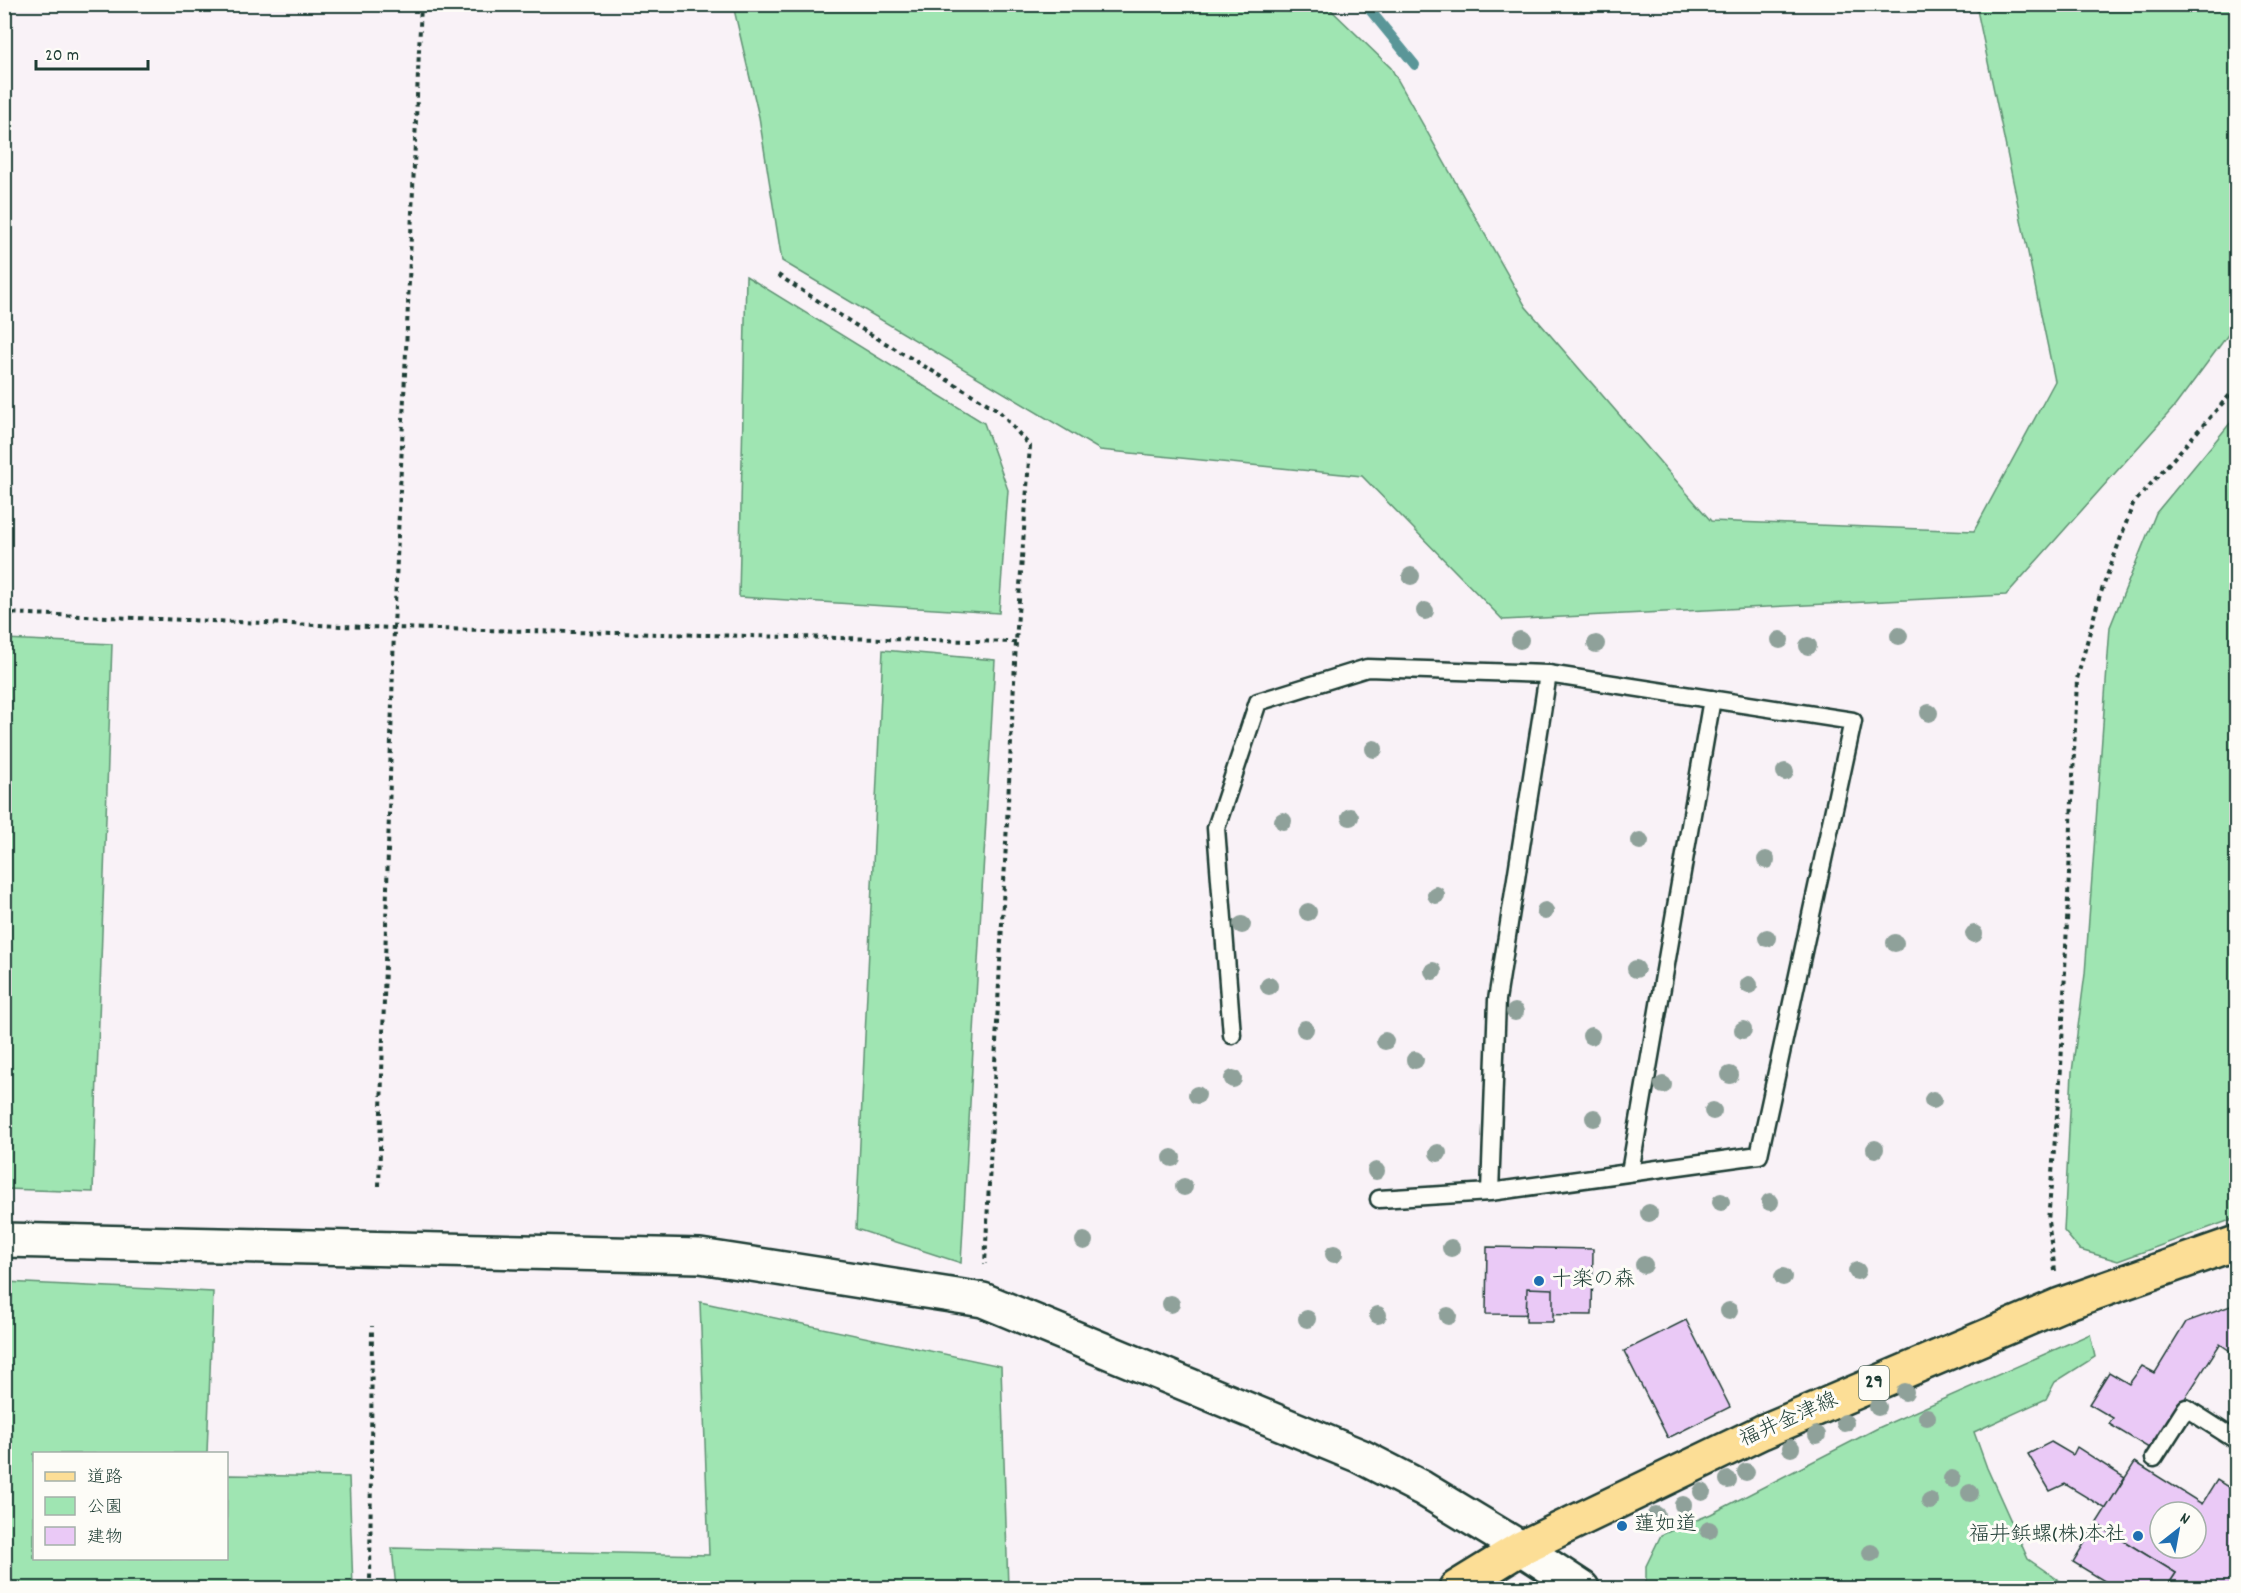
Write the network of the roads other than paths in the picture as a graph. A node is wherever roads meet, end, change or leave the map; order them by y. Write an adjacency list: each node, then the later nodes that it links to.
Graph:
1 (1548, 674): 2 (lane); 3 (lane); 5 (lane)
2 (1712, 699): 4 (lane); 4 (lane)
3 (1232, 1035)
4 (1630, 1172): 5 (lane)
5 (1490, 1192): 6 (lane)
6 (1379, 1199)
7 (4, 1240): 11 (street)
8 (2236, 1243): 11 (main road, 福井金津線 / 29)
9 (2236, 1440): 10 (lane)
10 (2154, 1458)
11 (1521, 1548): 12 (main road, 福井金津線 / 29); 13 (street)
12 (1456, 1588)
13 (1582, 1588)

